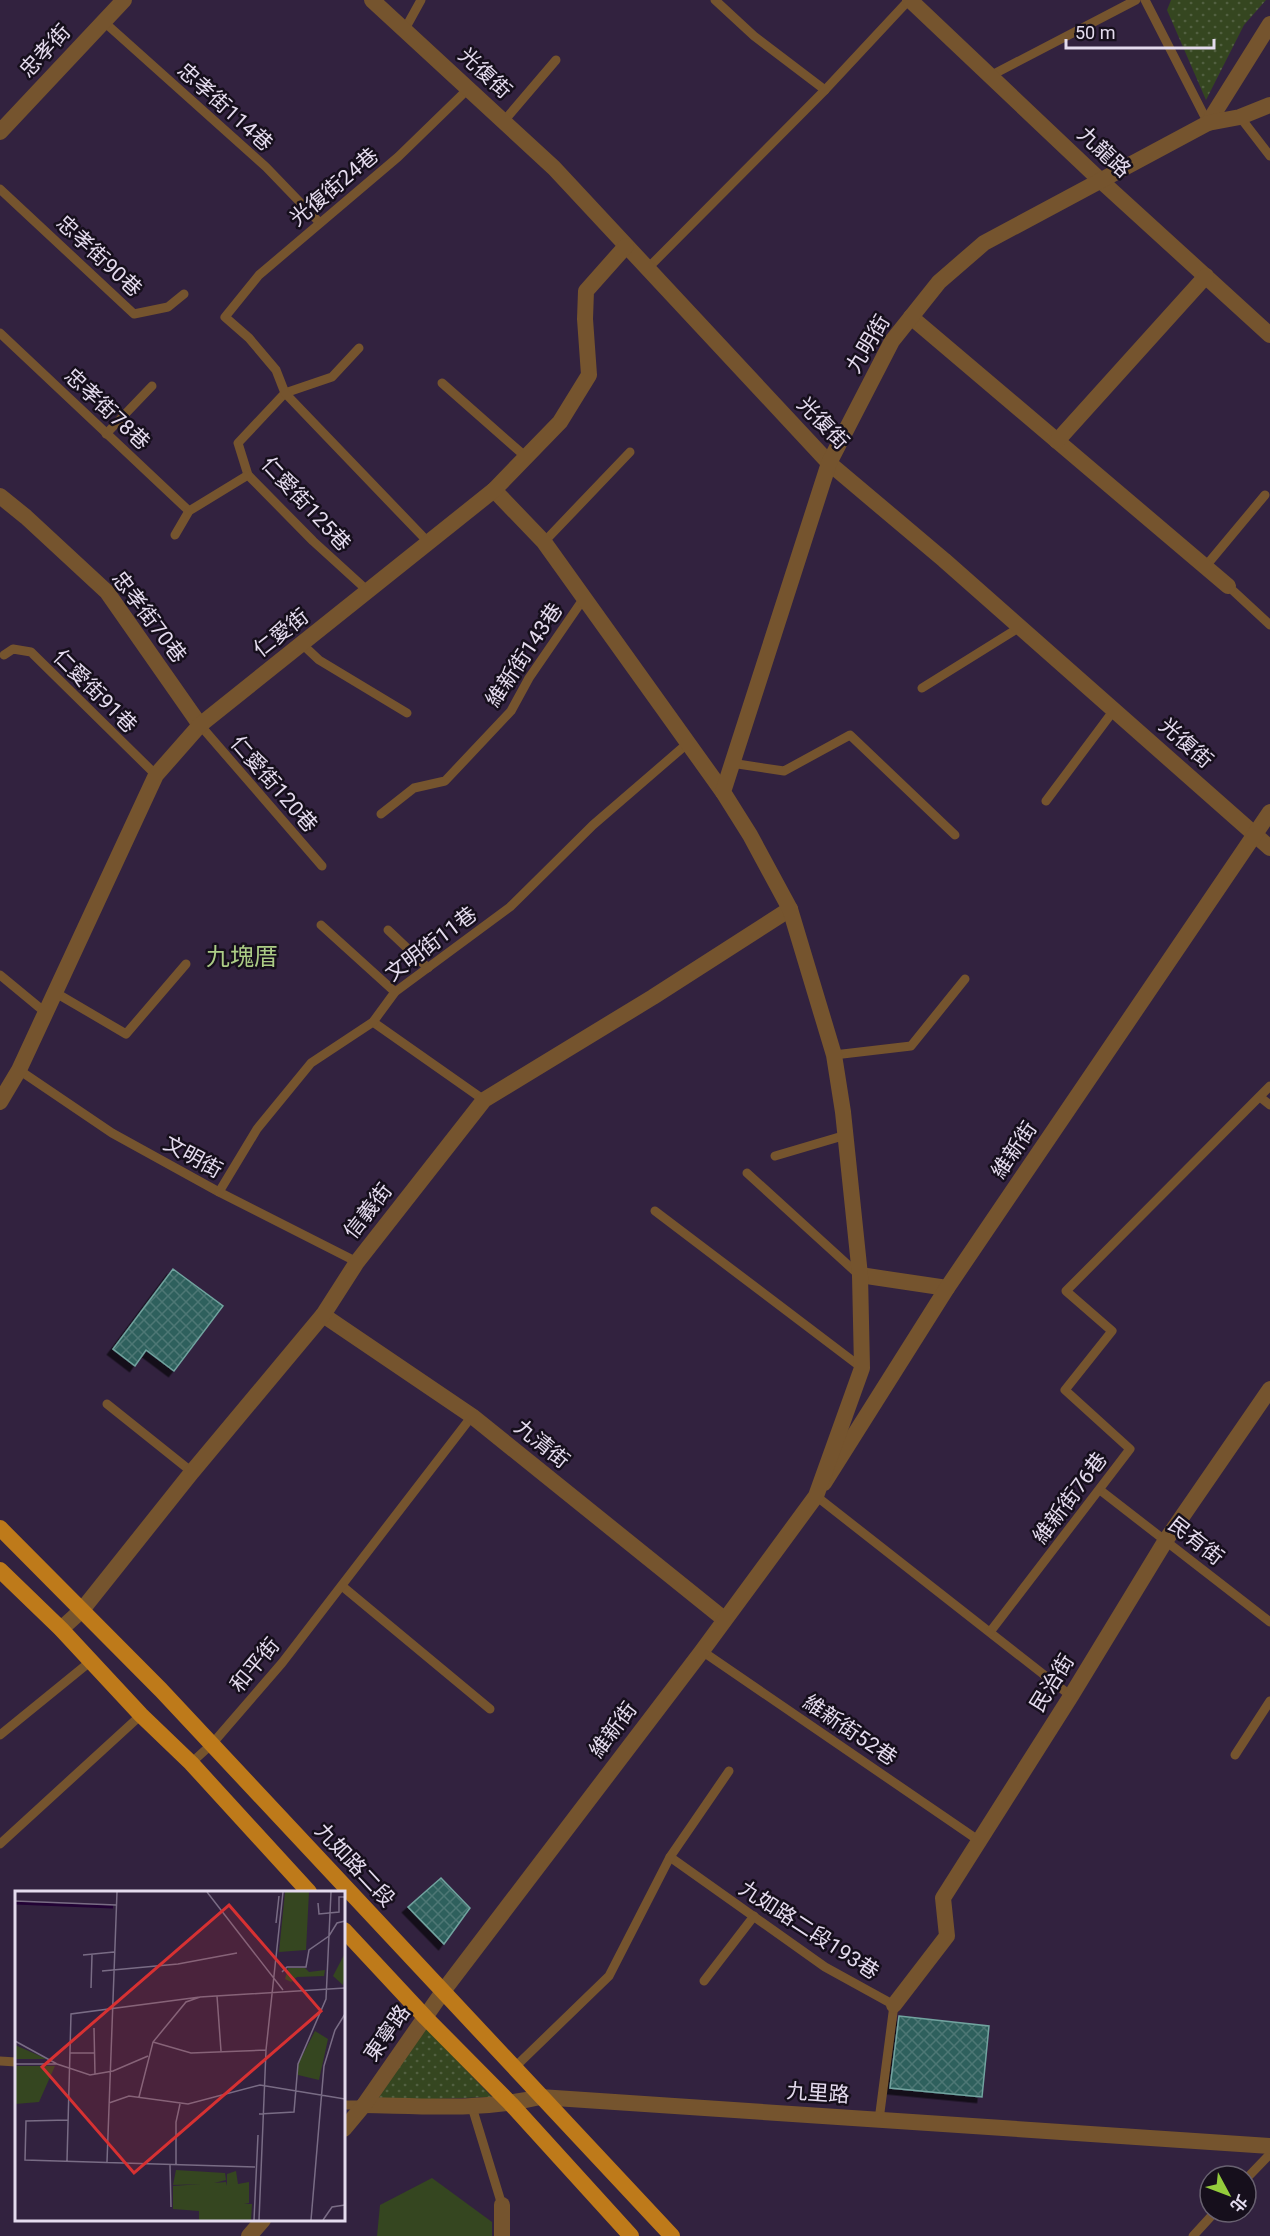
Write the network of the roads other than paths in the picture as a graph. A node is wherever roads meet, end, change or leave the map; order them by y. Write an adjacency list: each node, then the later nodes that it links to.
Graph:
1 (124, 0): 8 (street, 忠孝街)
2 (372, 0): 10 (street, 光復街)
3 (422, 0): 10 (lane)
4 (715, 0): 14 (lane)
5 (909, 0): 12 (street, 九龍路); 14 (lane)
6 (1136, 0): 12 (lane)
7 (1144, 0): 18 (lane)
8 (103, 21): 19 (street, 忠孝街); 23 (lane, 忠孝街114巷)
9 (1270, 24): 18 (street)
10 (405, 29): 13 (street, 光復街)
11 (556, 60): 17 (lane)
12 (990, 76): 21 (street, 九龍路)
13 (470, 88): 17 (street, 光復街); 23 (lane, 光復街24巷)
14 (825, 90): 25 (lane)
15 (1270, 105): 16 (street, 九明街)
16 (1240, 117): 18 (street, 九明街); 20 (lane)
17 (504, 121): 24 (street, 光復街)
18 (1208, 123): 21 (street, 九明街)
19 (0, 132)
20 (1270, 156)
21 (1100, 180): 26 (street, 九龍路); 28 (street, 九明街)
22 (0, 189): 27 (lane, 忠孝街90巷)
23 (319, 222): 34 (lane, 光復街24巷)
24 (626, 246): 25 (street, 光復街); 38 (street, 仁愛街)
25 (647, 269): 39 (street, 光復街)
26 (1206, 276): 30 (street, 九龍路); 36 (street)
27 (184, 294)
28 (911, 317): 36 (street); 39 (street, 九明街)
29 (0, 333): 35 (lane, 忠孝街78巷)
30 (1270, 335)
31 (359, 348): 34 (lane, 仁愛街125巷)
32 (442, 383): 38 (lane)
33 (152, 387): 35 (lane)
34 (285, 393): 40 (lane, 仁愛街125巷); 47 (lane)
35 (106, 434): 44 (lane, 忠孝街78巷)
36 (1057, 441): 48 (street)
37 (630, 452): 46 (lane)
38 (525, 457): 41 (street, 仁愛街)
39 (830, 463): 53 (street, 光復街); 61 (street, 九明街)
40 (248, 475): 44 (lane); 50 (lane, 仁愛街125巷)
41 (494, 490): 46 (street, 維新街); 47 (street, 仁愛街)
42 (1268, 494): 48 (lane)
43 (0, 496): 59 (street, 忠孝街70巷)
44 (189, 511): 45 (lane)
45 (175, 535)
46 (544, 542): 51 (street, 維新街)
47 (429, 543): 50 (street, 仁愛街)
48 (1205, 567): 49 (street)
49 (1227, 586): 52 (lane)
50 (369, 592): 54 (street, 仁愛街)
51 (584, 598): 60 (street, 維新街); 66 (lane, 維新街143巷)
52 (1270, 625)
53 (1020, 627): 56 (lane); 57 (street, 光復街)
54 (302, 644): 58 (lane); 59 (street, 仁愛街)
55 (4, 655): 62 (lane, 仁愛街91巷)
56 (922, 688)
57 (1114, 710): 64 (lane); 67 (street, 光復街)
58 (407, 713)
59 (200, 725): 62 (street, 仁愛街); 70 (lane, 仁愛街120巷)
60 (688, 743): 63 (street, 維新街); 75 (lane, 文明街11巷)
61 (731, 764): 63 (street, 九明街); 68 (lane)
62 (156, 775): 79 (street, 仁愛街)
63 (723, 792): 71 (street, 維新街)
64 (1046, 801)
65 (1270, 812): 67 (street)
66 (381, 814)
67 (1255, 834): 69 (street, 光復街); 96 (street, 維新街)
68 (955, 835)
69 (1270, 848)
70 (322, 866)
71 (790, 909): 82 (street, 維新街); 86 (street, 信義街)
72 (321, 926): 78 (lane)
73 (388, 930): 75 (lane)
74 (186, 964): 79 (lane)
75 (428, 968): 78 (lane, 文明街11巷)
76 (0, 975): 80 (lane)
77 (965, 979): 82 (lane)
78 (395, 992): 81 (lane, 文明街11巷)
79 (56, 993): 80 (street, 仁愛街)
80 (46, 1013): 83 (street, 仁愛街)
81 (373, 1022): 86 (lane); 92 (lane, 文明街11巷)
82 (834, 1055): 89 (street, 維新街)
83 (19, 1070): 87 (street, 仁愛街); 92 (lane, 文明街)
84 (1270, 1086): 85 (lane)
85 (1260, 1097): 88 (lane); 103 (lane, 維新街76巷)
86 (484, 1100): 94 (street, 信義街)
87 (0, 1102)
88 (1270, 1105)
89 (846, 1135): 90 (lane); 95 (street, 維新街)
90 (775, 1156)
91 (747, 1173): 95 (lane)
92 (219, 1192): 94 (lane, 文明街)
93 (655, 1211): 98 (lane)
94 (357, 1262): 97 (street, 信義街)
95 (860, 1275): 96 (street); 98 (street, 維新街)
96 (947, 1288): 104 (street, 維新街)
97 (323, 1315): 101 (street, 九清街); 102 (street, 信義街)
98 (862, 1368): 104 (street, 維新街)
99 (1270, 1389): 106 (street, 民治街)
100 (107, 1404): 102 (lane)
101 (472, 1416): 108 (lane, 和平街); 110 (street, 九清街)
102 (192, 1472): 109 (street, 信義街)
103 (1100, 1490): 106 (lane, 民有街); 113 (lane, 維新街76巷)
104 (816, 1496): 110 (street, 維新街); 113 (lane)
105 (0, 1528): 109 (main road, 九如路二段)
106 (1166, 1540): 111 (lane, 民有街); 116 (street, 民治街)
107 (0, 1570): 112 (main road)
108 (342, 1586): 118 (lane); 121 (lane, 和平街)
109 (82, 1610): 112 (street, 信義街); 121 (main road, 九如路二段)
110 (724, 1619): 114 (street, 維新街)
111 (1270, 1622)
112 (61, 1629): 115 (main road)
113 (990, 1632): 116 (lane)
114 (702, 1651): 125 (lane, 維新街52巷); 132 (street, 維新街)
115 (90, 1661): 119 (main road); 120 (lane)
116 (1071, 1695): 125 (street, 民治街)
117 (1270, 1701): 122 (lane)
118 (490, 1709)
119 (141, 1715): 123 (main road); 126 (lane)
120 (0, 1735)
121 (212, 1744): 123 (lane, 和平街); 132 (main road, 九如路二段)
122 (1235, 1755)
123 (191, 1763): 128 (main road)
124 (729, 1771): 127 (lane)
125 (978, 1840): 133 (street, 民治街)
126 (0, 1844)
127 (670, 1857): 129 (lane, 九如路二段193巷); 137 (lane)
128 (302, 1890)
129 (754, 1916): 131 (lane); 133 (lane, 九如路二段193巷)
130 (345, 1931): 134 (main road)
131 (704, 1981)
132 (444, 1990): 134 (street, 東寧路); 137 (main road, 九如路二段)
133 (894, 2005): 143 (lane, 九如路二段193巷)
134 (426, 2018): 139 (main road); 141 (street, 東寧路)
135 (0, 2061): 136 (lane)
136 (15, 2062)
137 (514, 2068): 138 (main road, 九如路二段)
138 (540, 2097): 139 (street, 九里路); 143 (street, 九里路); 154 (main road, 九如路二段)
139 (511, 2104): 142 (street, 九里路); 153 (main road)
140 (345, 2105): 141 (lane)
141 (364, 2105): 142 (street, 九里路); 144 (street, 東寧路)
142 (472, 2107): 148 (lane)
143 (879, 2120): 145 (street, 九里路)
144 (345, 2128)
145 (1270, 2146)
146 (1270, 2154): 147 (lane)
147 (1258, 2167)
148 (502, 2205): 152 (street)
149 (262, 2221): 151 (street)
150 (1204, 2224): 155 (lane)
151 (249, 2236)
152 (502, 2236)
153 (631, 2236)
154 (672, 2236)
155 (1192, 2236)

